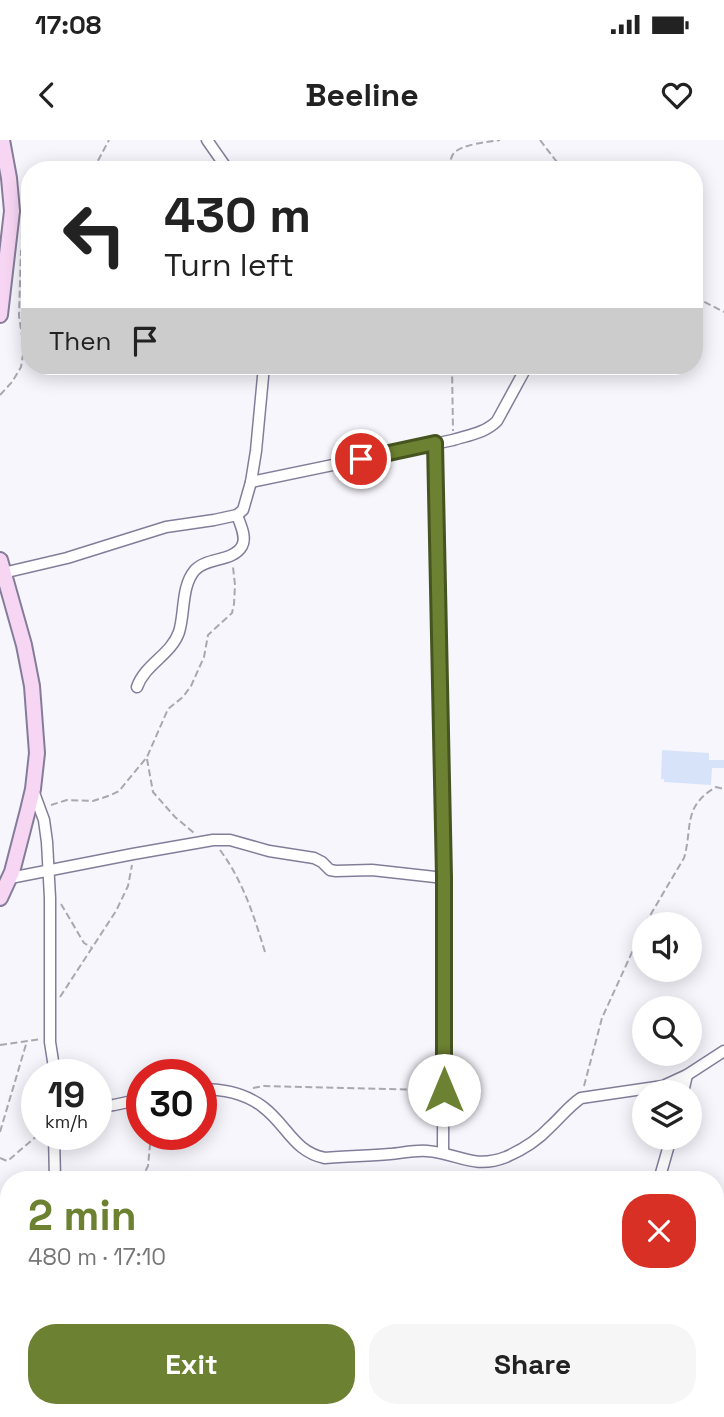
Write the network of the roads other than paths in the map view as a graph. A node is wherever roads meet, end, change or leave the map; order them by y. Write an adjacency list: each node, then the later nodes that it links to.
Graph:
1 (2, 140): 4 (street)
2 (206, 140): 3 (street)
3 (221, 161)
4 (0, 314)
5 (263, 375): 8 (street)
6 (522, 375): 7 (street)
7 (435, 443): 8 (street); 14 (street)
8 (251, 481): 9 (street)
9 (237, 515): 10 (street); 11 (street)
10 (1, 567): 12 (street)
11 (136, 687)
12 (33, 789): 13 (street); 15 (street)
13 (49, 871): 14 (street); 15 (street); 18 (street)
14 (444, 877): 24 (street)
15 (9, 878): 16 (street)
16 (0, 898)
17 (724, 1051): 19 (street)
18 (53, 1059)
19 (687, 1075): 20 (street); 24 (street)
20 (686, 1080)
21 (217, 1090): 24 (street)
22 (54, 1150): 25 (street)
23 (668, 1150): 26 (street)
24 (443, 1153)
25 (55, 1171)
26 (662, 1171)

